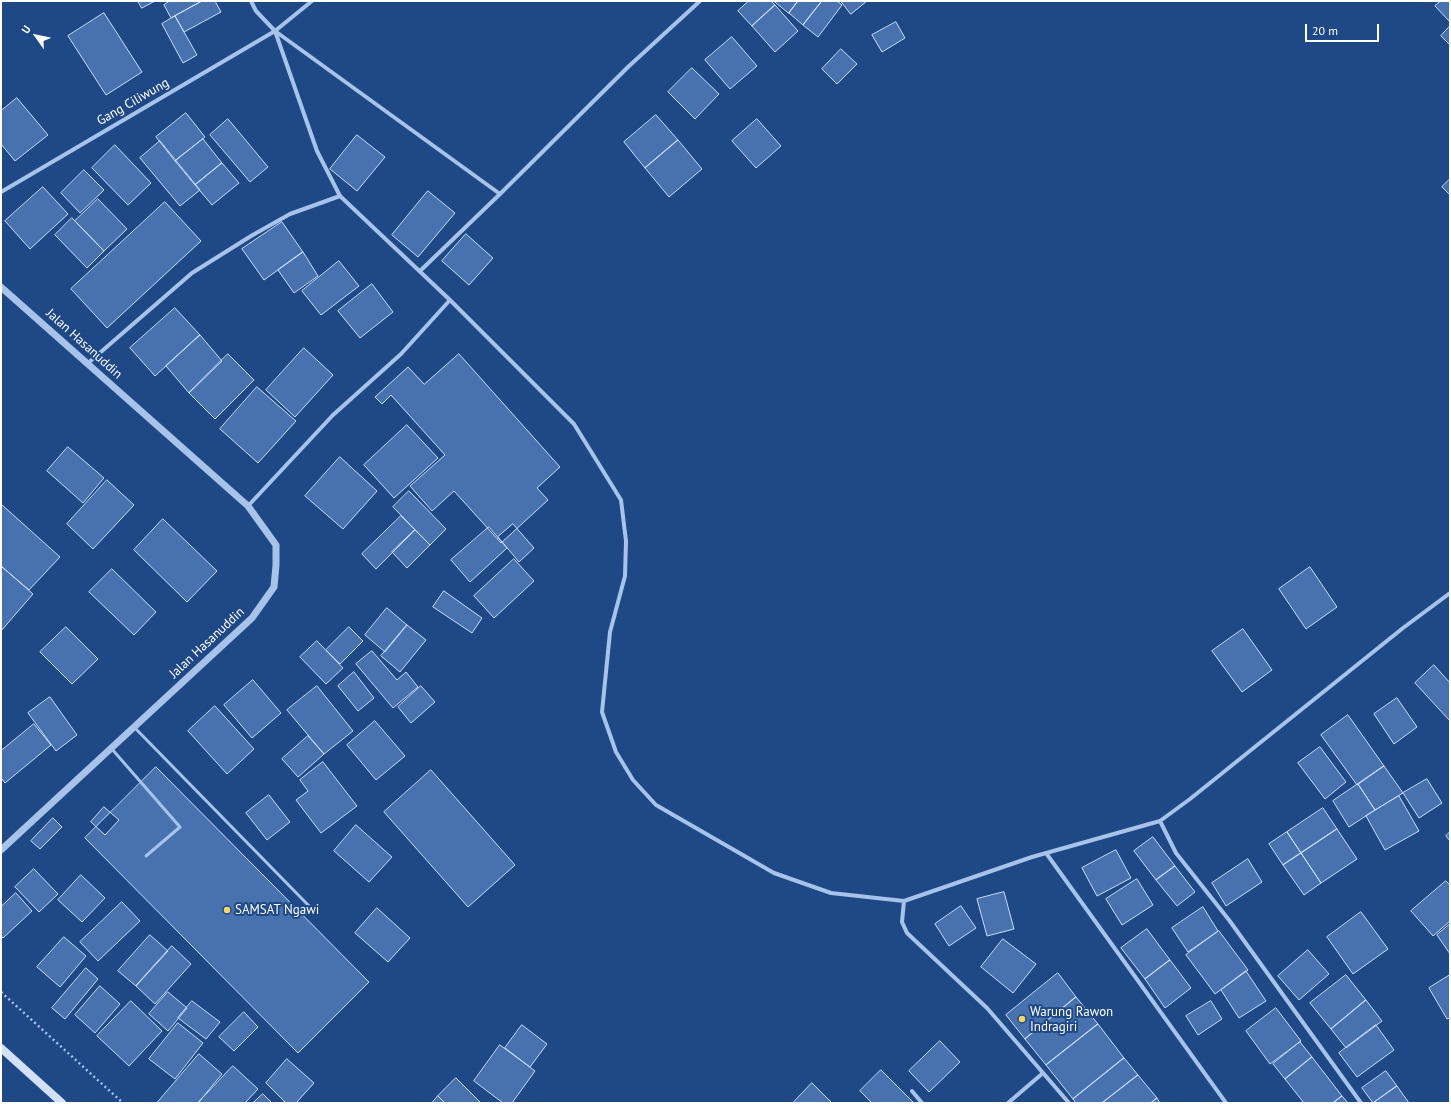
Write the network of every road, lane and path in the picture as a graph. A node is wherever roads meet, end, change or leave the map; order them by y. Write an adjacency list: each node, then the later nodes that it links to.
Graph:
1 (251, 1): 4 (street)
2 (312, 1): 4 (street, Gang Ciliwung)
3 (700, 1): 6 (street)
4 (275, 31): 5 (street, Gang Ciliwung); 6 (street); 7 (street)
5 (1, 192)
6 (500, 194): 8 (street)
7 (340, 196): 8 (street); 11 (street)
8 (420, 271): 10 (street)
9 (1, 287): 11 (street, Jalan Hasanuddin)
10 (450, 300): 12 (street); 20 (street)
11 (88, 364): 12 (street, Jalan Hasanuddin)
12 (248, 506): 14 (street, Jalan Hasanuddin)
13 (1450, 593): 16 (street)
14 (134, 727): 15 (street, Jalan Hasanuddin); 21 (lane)
15 (111, 748): 17 (street, Jalan Hasanuddin); 19 (lane)
16 (1160, 821): 18 (street); 32 (street)
17 (1, 850)
18 (1046, 853): 20 (street); 31 (street)
19 (146, 856)
20 (904, 901): 24 (street)
21 (312, 909)
22 (1, 992): 27 (path)
23 (1, 1048): 26 (main road)
24 (1043, 1073): 29 (street); 30 (street)
25 (912, 1091): 28 (street)
26 (62, 1103)
27 (123, 1103)
28 (922, 1103)
29 (1008, 1103)
30 (1069, 1103)
31 (1226, 1103)
32 (1361, 1103)

